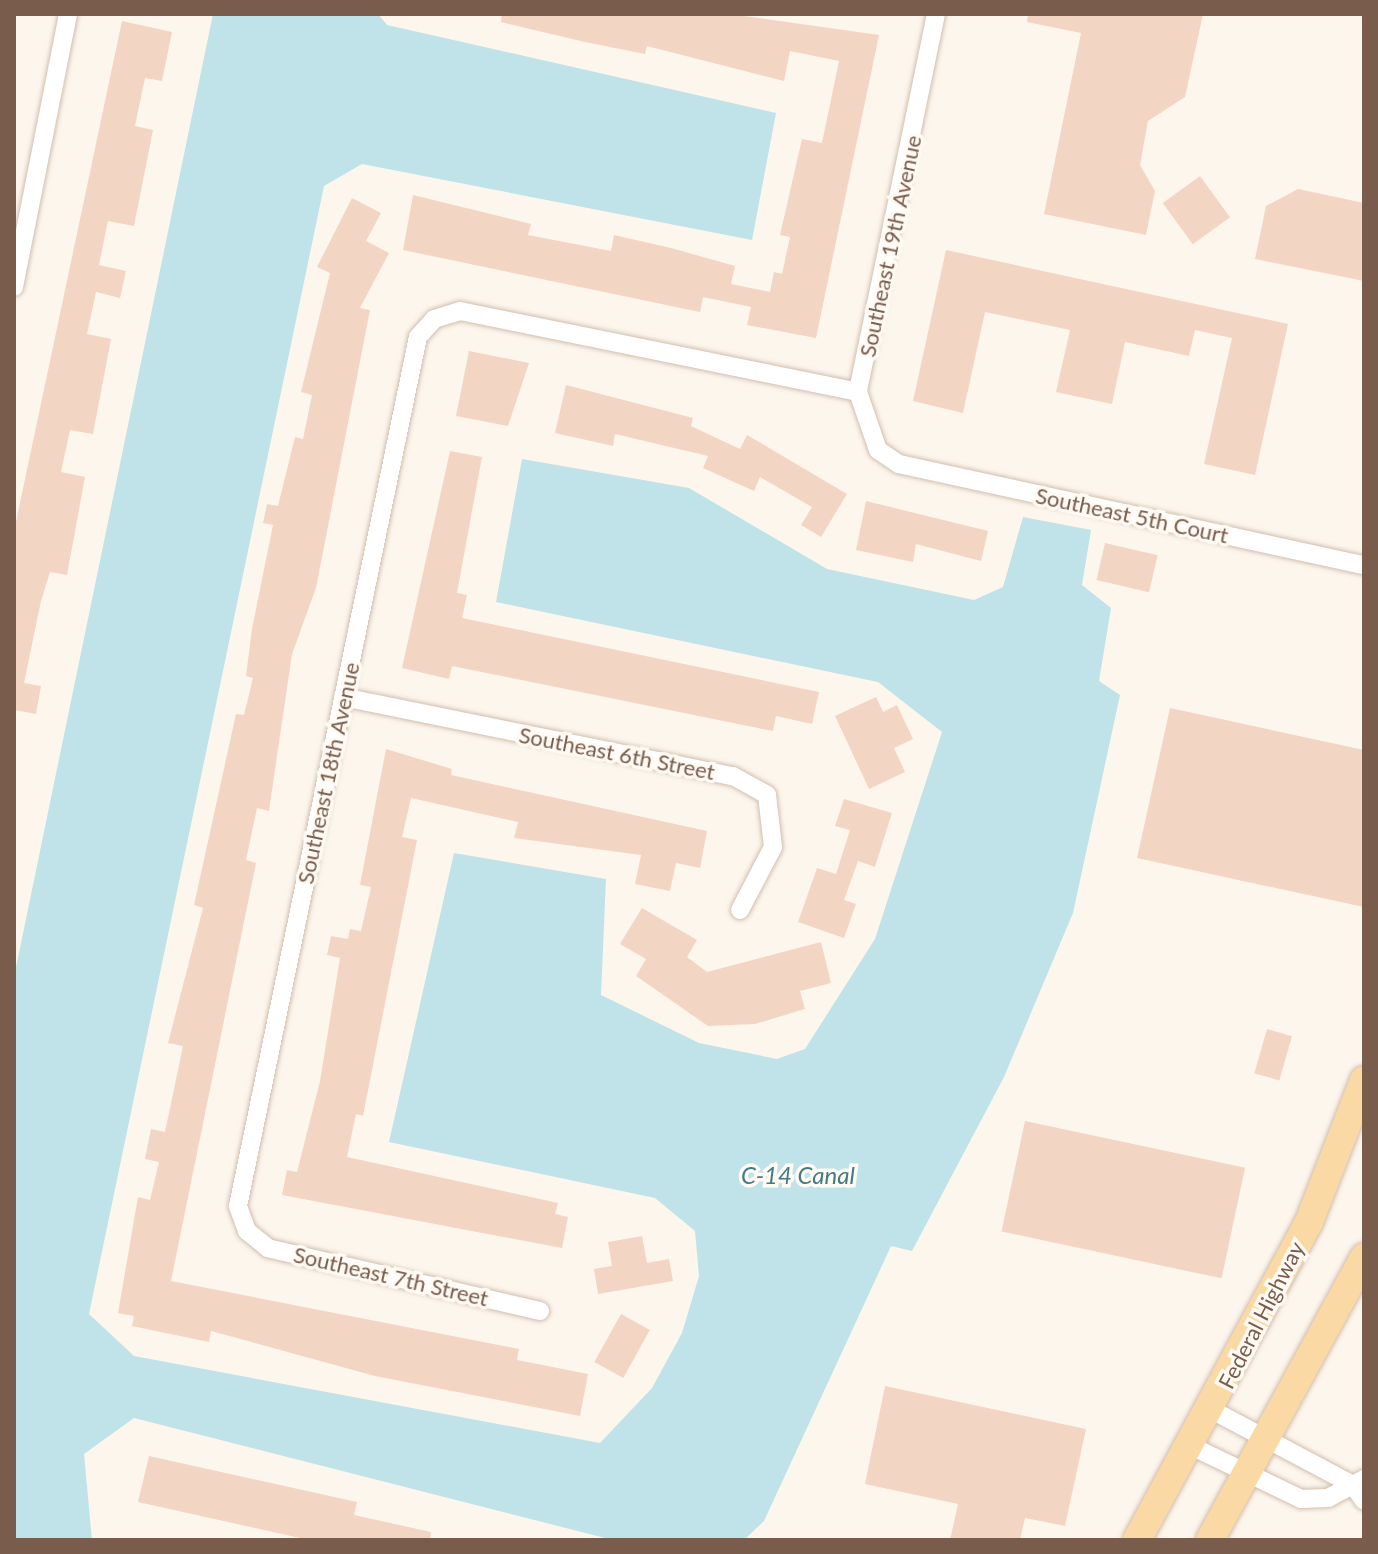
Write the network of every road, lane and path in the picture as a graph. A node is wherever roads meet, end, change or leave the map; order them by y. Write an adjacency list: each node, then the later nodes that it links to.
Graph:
1 (68, 14): 3 (street)
2 (936, 14): 4 (street, Southeast 19th Avenue)
3 (14, 287)
4 (858, 392): 5 (street, Southeast 5th Court); 6 (street, Southeast 18th Avenue)
5 (1364, 565)
6 (343, 697): 7 (street, Southeast 6th Street); 9 (street, Southeast 18th Avenue)
7 (740, 910)
8 (1364, 1080): 12 (main road, Federal Highway)
9 (247, 1231): 11 (street, Southeast 7th Street)
10 (1364, 1257): 13 (main road)
11 (540, 1311)
12 (1212, 1410): 13 (street); 14 (main road, Federal Highway)
13 (1269, 1439): 15 (main road); 16 (street)
14 (1191, 1446): 15 (street); 18 (main road, Federal Highway)
15 (1248, 1477): 16 (street); 19 (main road)
16 (1358, 1482): 17 (street)
17 (1364, 1501)
18 (1137, 1540)
19 (1210, 1540)

